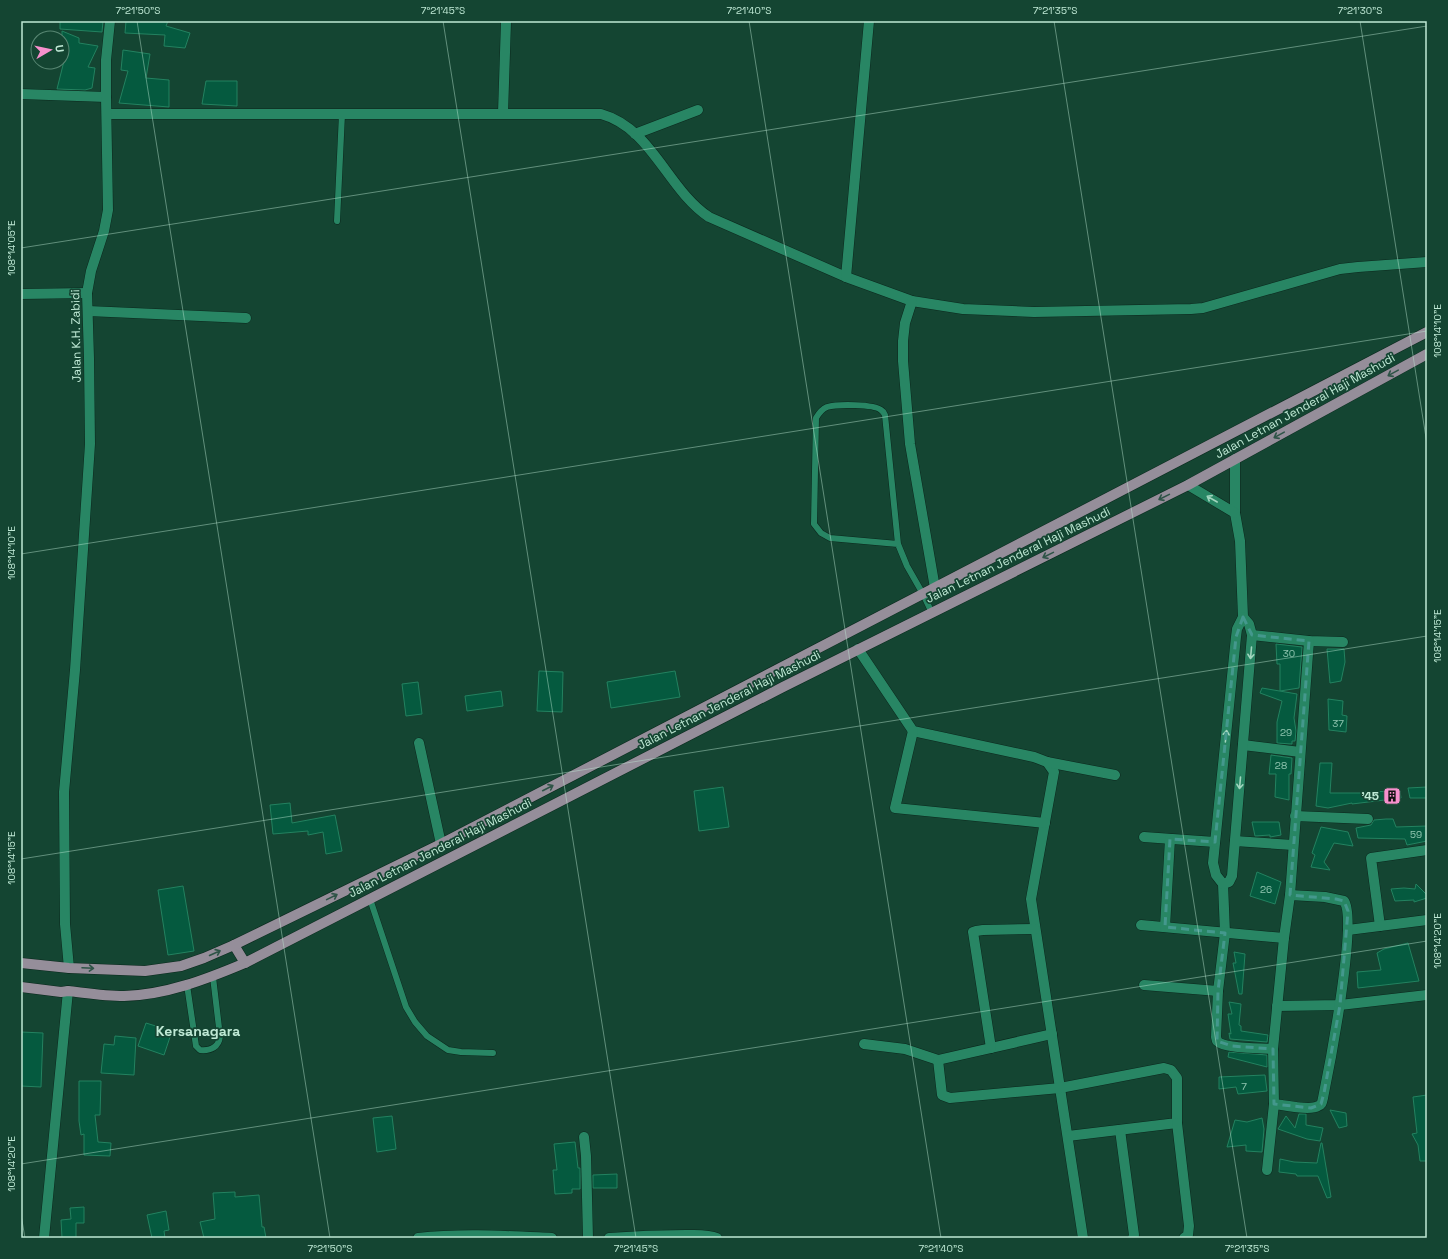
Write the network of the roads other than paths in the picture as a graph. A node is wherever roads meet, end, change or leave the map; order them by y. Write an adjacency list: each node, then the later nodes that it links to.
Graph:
1 (110, 21): 5 (street, Jalan K.H. Zabidi)
2 (869, 21): 13 (street)
3 (506, 22): 7 (street)
4 (21, 94): 5 (street)
5 (106, 96): 8 (street, Jalan K.H. Zabidi)
6 (698, 110): 10 (street)
7 (503, 113): 9 (street); 10 (street)
8 (107, 114): 9 (street); 14 (street, Jalan K.H. Zabidi)
9 (342, 114): 11 (lane)
10 (635, 134): 13 (street)
11 (337, 221)
12 (1427, 262): 16 (street)
13 (846, 277): 16 (street)
14 (86, 293): 15 (street); 17 (street, Jalan K.H. Zabidi)
15 (21, 294)
16 (912, 301): 25 (street)
17 (88, 311): 18 (street); 63 (street, Jalan K.H. Zabidi)
18 (246, 318)
19 (1427, 332): 25 (main road, Jalan Letnan Jenderal Haji Mashudi)
20 (1427, 354): 21 (main road, Jalan Letnan Jenderal Haji Mashudi, one-way to 21)
21 (1235, 459): 22 (main road, Jalan Letnan Jenderal Haji Mashudi); 23 (street)
22 (1188, 485): 23 (street, one-way to 22); 27 (main road, Jalan Letnan Jenderal Haji Mashudi, one-way to 27)
23 (1235, 513): 28 (street)
24 (898, 544): 24 (lane); 26 (lane)
25 (935, 588): 26 (main road, Jalan Letnan Jenderal Haji Mashudi)
26 (923, 594): 27 (lane); 46 (main road, Jalan Letnan Jenderal Haji Mashudi, one-way to 26)
27 (932, 613): 32 (main road, Jalan Letnan Jenderal Haji Mashudi)
28 (1243, 617): 29 (street); 45 (street, one-way to 28)
29 (1252, 635): 30 (street); 35 (street, one-way to 35)
30 (1309, 641): 31 (street); 36 (street)
31 (1343, 642)
32 (858, 649): 33 (street); 51 (main road, Jalan Letnan Jenderal Haji Mashudi)
33 (913, 731): 37 (street); 41 (street)
34 (419, 743): 46 (street)
35 (1243, 745): 36 (street); 44 (street, one-way to 44)
36 (1300, 752): 39 (street)
37 (1046, 762): 38 (street); 41 (street)
38 (1115, 775)
39 (1295, 816): 40 (street); 47 (street)
40 (1368, 819)
41 (1045, 823): 56 (street)
42 (1144, 837): 43 (street)
43 (1170, 839): 45 (street); 55 (street)
44 (1235, 841): 47 (street); 49 (street)
45 (1215, 842): 49 (street)
46 (441, 844): 60 (main road, Jalan Letnan Jenderal Haji Mashudi, one-way to 46)
47 (1293, 845): 50 (street)
48 (1427, 850): 54 (street)
49 (1223, 884): 58 (street)
50 (1290, 895): 57 (street); 59 (street)
51 (370, 899): 62 (main road, Jalan Letnan Jenderal Haji Mashudi); 77 (lane)
52 (1427, 920): 54 (street)
53 (1141, 925): 55 (street)
54 (1380, 926): 57 (street)
55 (1165, 927): 58 (street)
56 (1036, 929): 73 (street); 75 (street)
57 (1348, 930): 71 (street)
58 (1225, 933): 59 (street); 69 (street)
59 (1284, 938): 72 (street)
60 (234, 945): 62 (main road); 63 (main road, Jalan Letnan Jenderal Haji Mashudi, one-way to 60)
61 (21, 963): 63 (main road, Jalan Letnan Jenderal Haji Mashudi)
62 (245, 963): 64 (main road, Jalan Letnan Jenderal Haji Mashudi)
63 (69, 968)
64 (213, 977): 65 (main road, Jalan Letnan Jenderal Haji Mashudi); 65 (lane)
65 (187, 985): 68 (main road, Jalan Letnan Jenderal Haji Mashudi)
66 (1144, 985): 69 (street)
67 (21, 987): 68 (main road, Jalan Letnan Jenderal Haji Mashudi)
68 (68, 991): 87 (street)
69 (1218, 991): 76 (street)
70 (1427, 996): 71 (street)
71 (1340, 1005): 72 (street); 80 (street)
72 (1277, 1006): 76 (street)
73 (1052, 1034): 75 (street); 79 (street)
74 (864, 1044): 78 (street)
75 (990, 1048): 78 (street)
76 (1273, 1049): 80 (street)
77 (493, 1053)
78 (938, 1060): 79 (street)
79 (1060, 1088): 81 (street); 83 (street)
80 (1274, 1104): 85 (street)
81 (1177, 1123): 82 (street); 95 (street)
82 (1120, 1130): 83 (street); 94 (street)
83 (1068, 1136): 93 (street)
84 (584, 1137): 90 (street)
85 (1267, 1170)
86 (653, 1237): 91 (street); 92 (street)
87 (44, 1238)
88 (418, 1238): 89 (street)
89 (552, 1238)
90 (588, 1238)
91 (609, 1238)
92 (717, 1238)
93 (1084, 1238)
94 (1133, 1238)
95 (1184, 1238)

